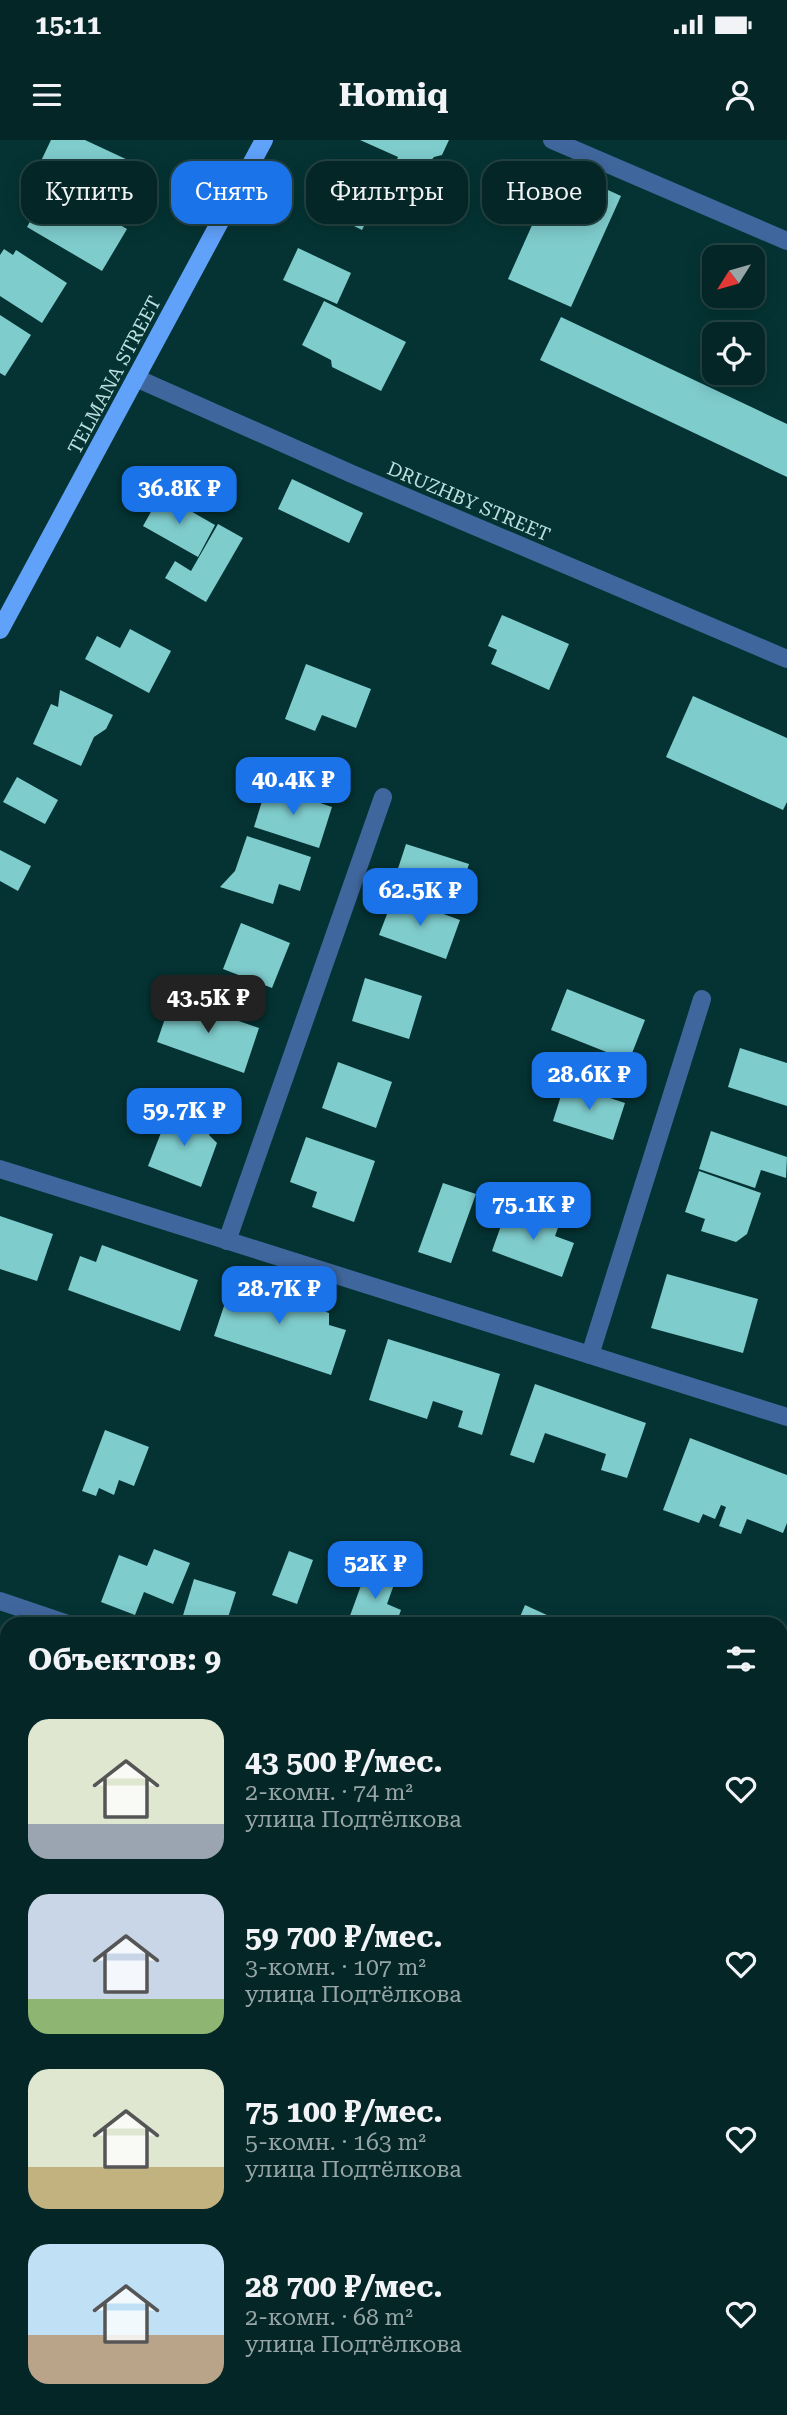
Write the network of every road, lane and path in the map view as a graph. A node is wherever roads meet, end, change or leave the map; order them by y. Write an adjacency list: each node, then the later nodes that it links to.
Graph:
1 (264, 140): 4 (main road, TELMANA STREET)
2 (552, 140): 3 (street)
3 (787, 241)
4 (136, 378): 5 (main road, TELMANA STREET); 6 (street, DRUZHBY STREET)
5 (0, 630)
6 (787, 658)
7 (383, 797): 10 (street)
8 (702, 999): 11 (street)
9 (0, 1169): 10 (street)
10 (227, 1241): 11 (street)
11 (590, 1355): 12 (street)
12 (787, 1418)
13 (0, 1601): 14 (street)
14 (47, 1617)

